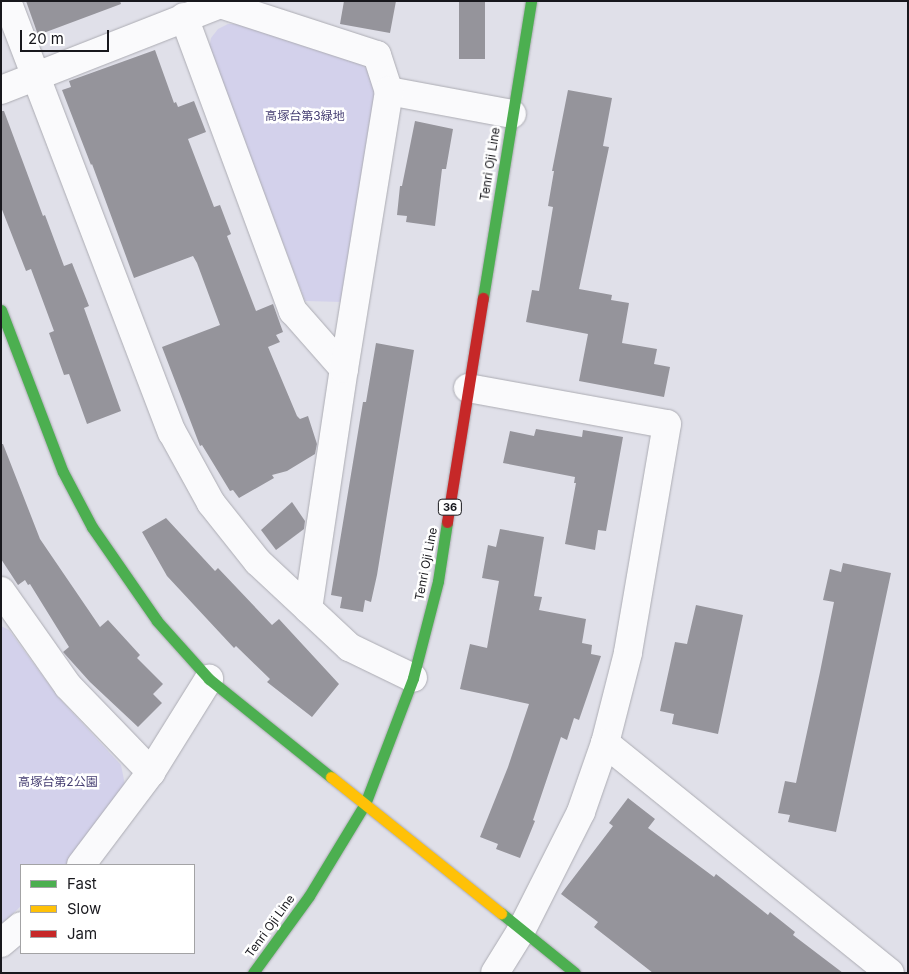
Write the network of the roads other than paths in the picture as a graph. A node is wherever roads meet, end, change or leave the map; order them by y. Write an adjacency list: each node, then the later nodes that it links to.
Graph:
1 (7, 1): 4 (street)
2 (531, 1): 7 (main road, Tenri Oji Line / 36)
3 (184, 17): 4 (street); 6 (street); 9 (street)
4 (36, 78): 5 (street); 12 (street)
5 (1, 90)
6 (390, 91): 7 (street); 9 (street)
7 (512, 114): 10 (main road, Tenri Oji Line / 36)
8 (1, 310): 14 (main road)
9 (344, 369): 12 (street)
10 (468, 388): 13 (main road, Tenri Oji Line / 36); 15 (street)
11 (2, 596): 16 (street)
12 (308, 609): 13 (street)
13 (414, 678): 17 (main road, Tenri Oji Line / 36)
14 (209, 679): 16 (street); 17 (main road)
15 (605, 743): 20 (street); 25 (street)
16 (151, 772): 18 (street)
17 (365, 804): 20 (main road); 22 (main road, Tenri Oji Line / 36)
18 (82, 864)
19 (20, 927): 21 (street)
20 (521, 931): 23 (street); 24 (main road)
21 (1, 943)
22 (253, 973)
23 (495, 973)
24 (575, 973)
25 (890, 973)

